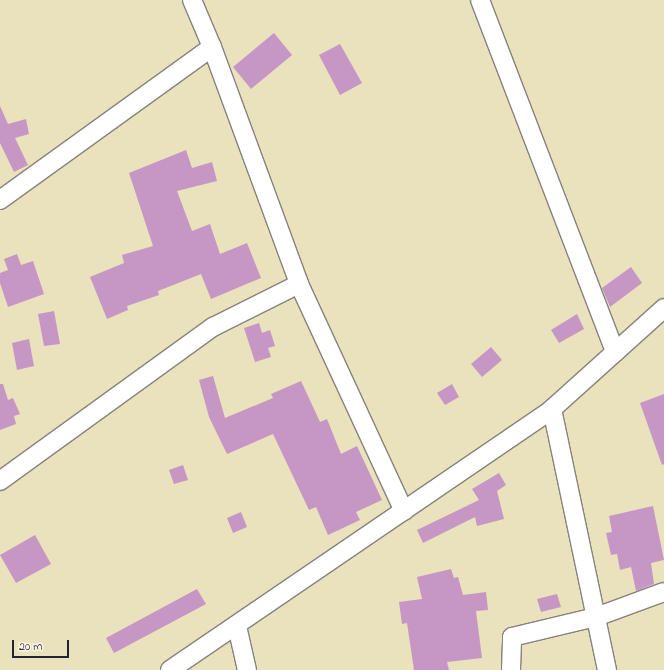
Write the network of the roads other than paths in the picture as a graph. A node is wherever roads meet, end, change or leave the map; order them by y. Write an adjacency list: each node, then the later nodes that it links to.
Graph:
1 (192, 0): 3 (street)
2 (480, 0): 7 (street)
3 (212, 47): 4 (street); 5 (street)
4 (0, 200)
5 (299, 284): 9 (street); 10 (street)
6 (664, 308): 7 (street)
7 (615, 352): 8 (street)
8 (552, 409): 10 (street); 12 (street)
9 (0, 482)
10 (404, 511): 13 (street)
11 (664, 592): 12 (street)
12 (596, 617): 16 (street); 17 (street)
13 (237, 626): 14 (street); 15 (street)
14 (170, 670)
15 (247, 670)
16 (511, 670)
17 (607, 670)

